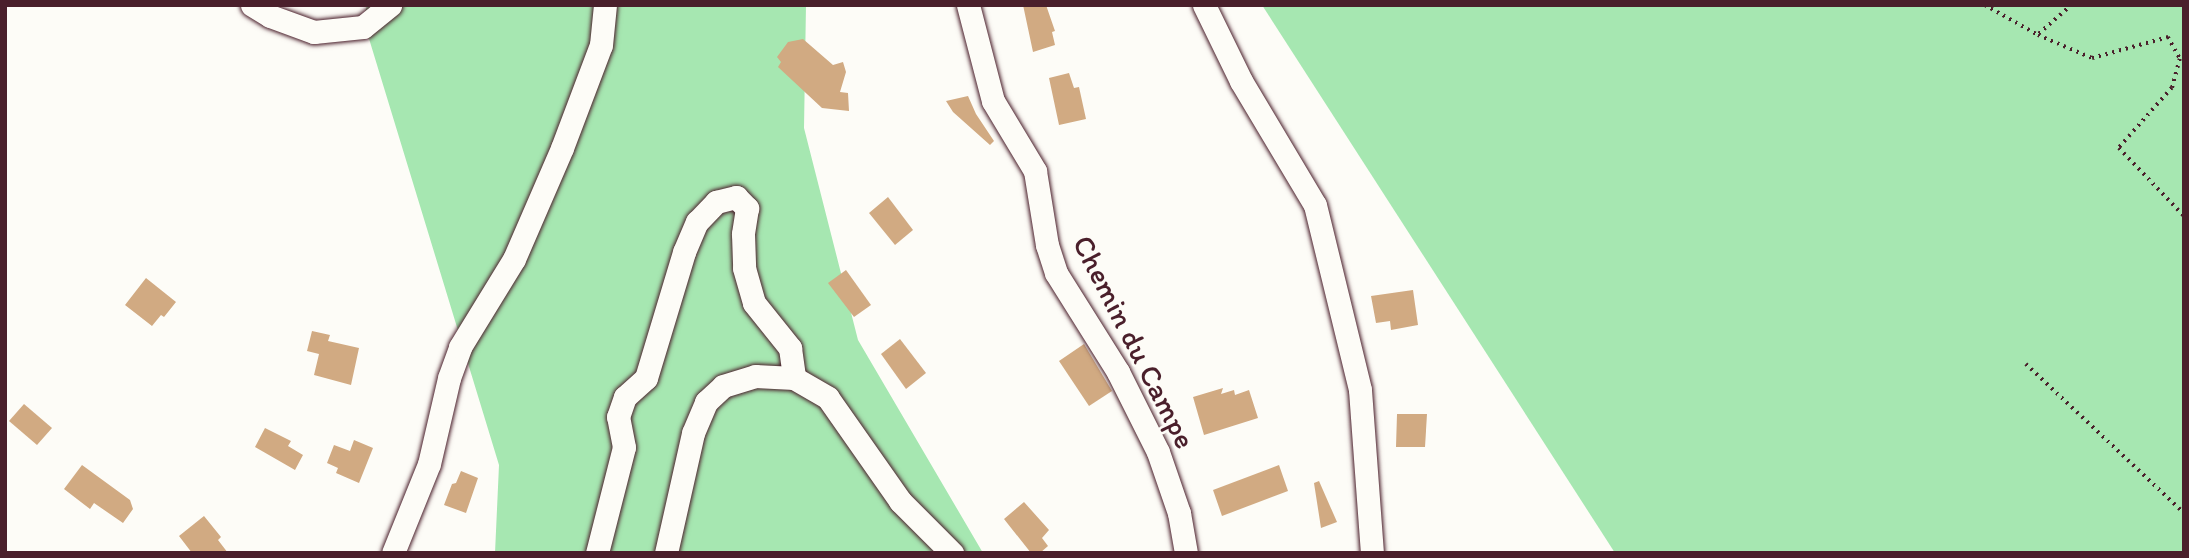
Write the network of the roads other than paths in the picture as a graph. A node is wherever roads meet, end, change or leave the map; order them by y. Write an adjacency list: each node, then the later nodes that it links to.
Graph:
1 (252, 5): 2 (street)
2 (390, 5)
3 (605, 5): 7 (street)
4 (968, 5): 11 (street, Chemin du Campe)
5 (1204, 5): 12 (street)
6 (794, 378): 8 (street); 9 (street); 10 (street)
7 (393, 553)
8 (597, 553)
9 (666, 553)
10 (952, 553)
11 (1186, 553)
12 (1372, 553)

